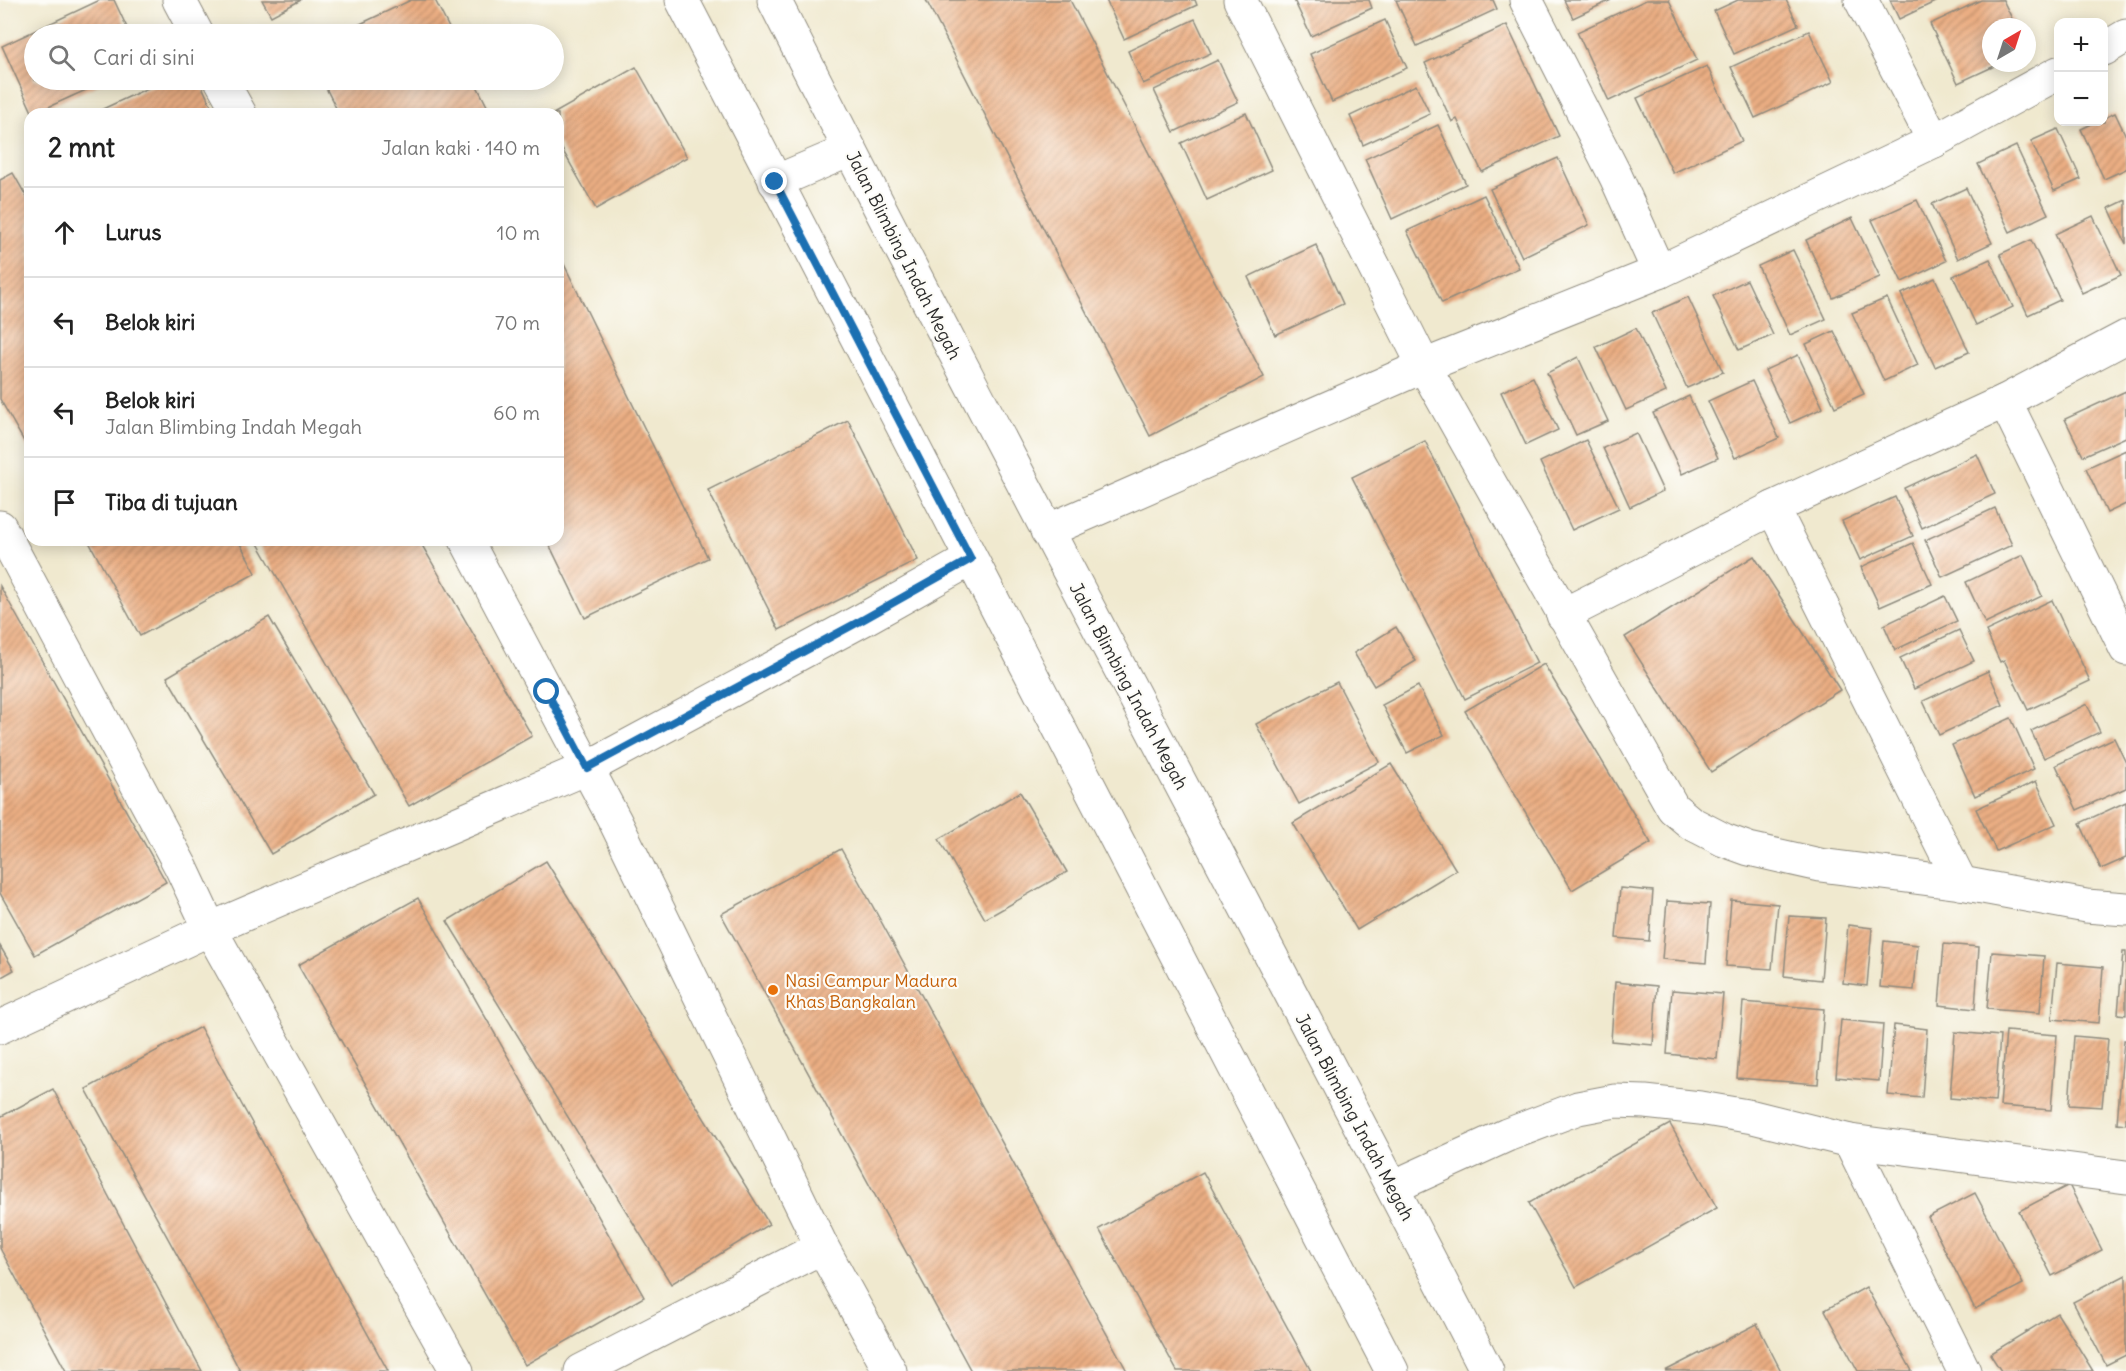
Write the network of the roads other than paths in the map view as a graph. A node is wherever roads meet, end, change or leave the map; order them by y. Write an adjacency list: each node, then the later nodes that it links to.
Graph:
1 (179, 0): 7 (street)
2 (682, 0): 15 (street)
3 (774, 0): 14 (street, Jalan Blimbing Indah Megah)
4 (1240, 0): 18 (street)
5 (1526, 0): 16 (street)
6 (1860, 0): 13 (street)
7 (192, 24)
8 (2126, 36): 9 (street)
9 (2108, 46)
10 (2054, 75): 13 (street)
11 (227, 90): 12 (street)
12 (237, 108)
13 (1934, 141): 16 (street)
14 (850, 150): 15 (street); 22 (street, Jalan Blimbing Indah Megah)
15 (775, 182): 24 (street)
16 (1659, 272): 18 (street)
17 (2126, 337): 19 (street)
18 (1424, 366): 22 (street); 25 (street)
19 (2005, 401): 20 (street); 26 (street)
20 (1773, 508): 25 (street); 28 (street)
21 (0, 527): 30 (street)
22 (1047, 531): 34 (street, Jalan Blimbing Indah Megah)
23 (469, 546): 27 (street)
24 (971, 559): 27 (street); 39 (street)
25 (1563, 615): 28 (street)
26 (2126, 649)
27 (587, 768): 30 (street); 35 (street)
28 (1961, 883): 29 (street)
29 (2126, 909)
30 (210, 929): 31 (street); 37 (street)
31 (0, 1027)
32 (1850, 1141): 33 (street); 34 (street); 41 (street)
33 (2126, 1177)
34 (1393, 1187): 40 (street, Jalan Blimbing Indah Megah)
35 (822, 1247): 36 (street); 38 (street)
36 (878, 1367)
37 (457, 1371)
38 (581, 1371)
39 (1392, 1371)
40 (1487, 1371)
41 (1964, 1371)

